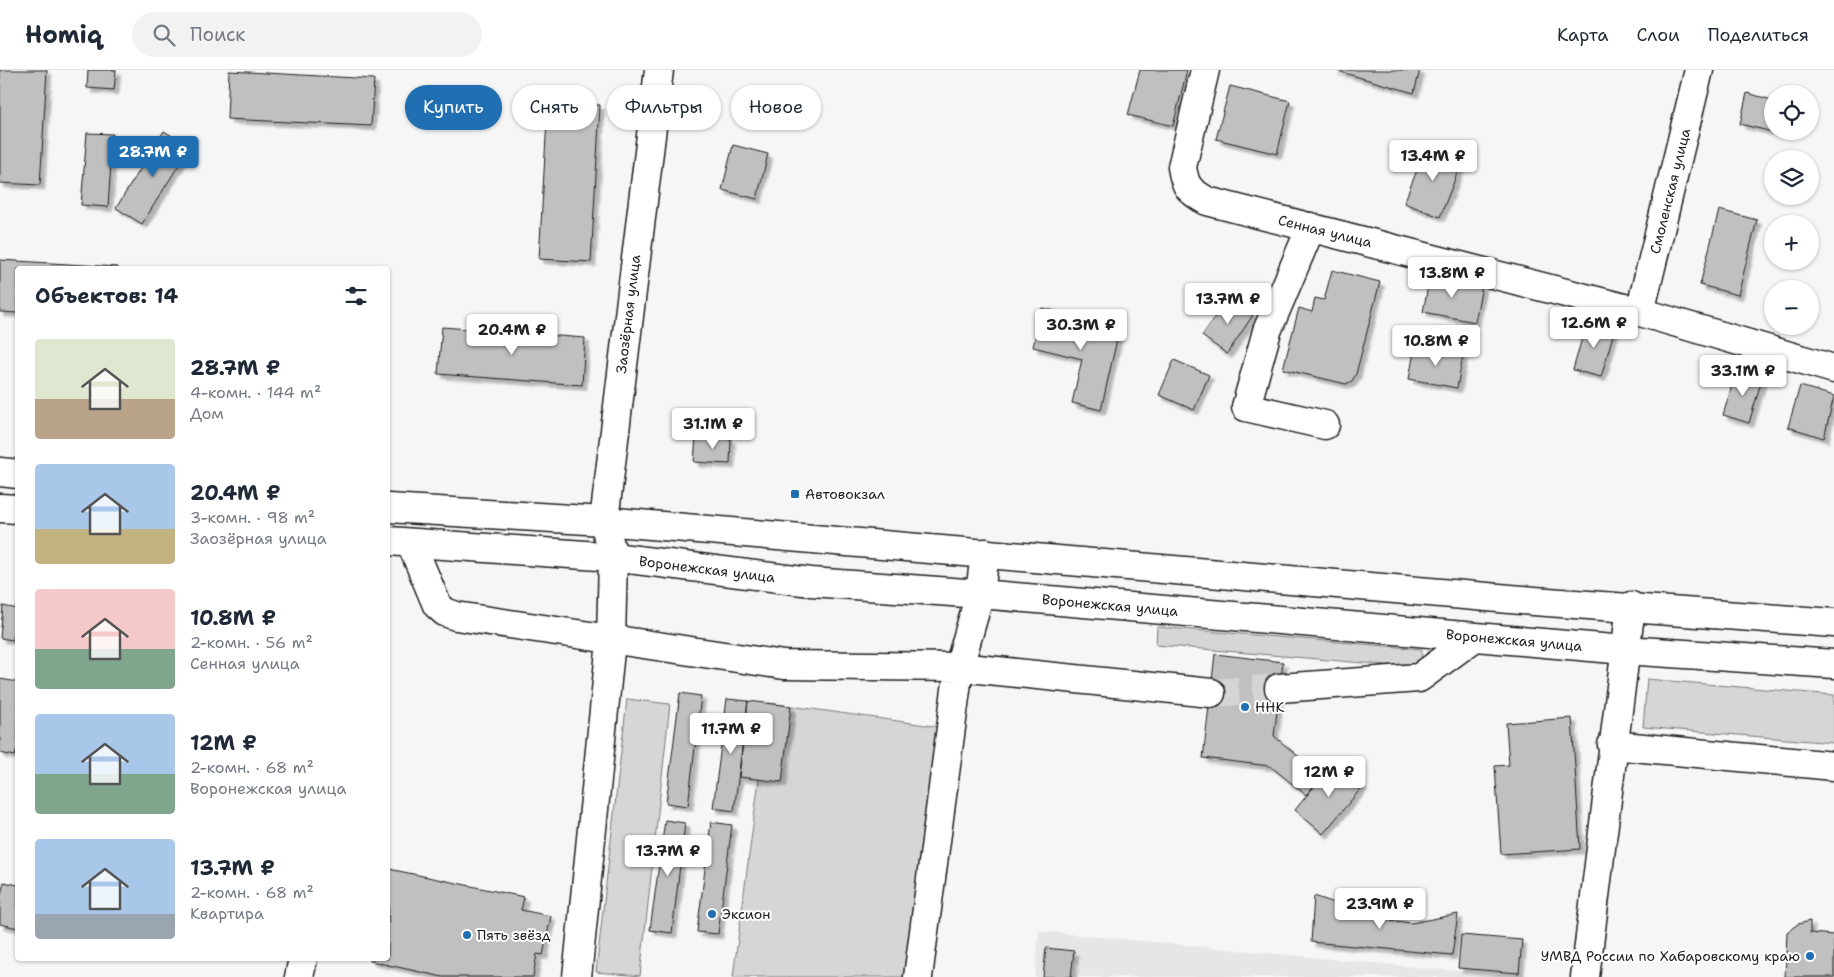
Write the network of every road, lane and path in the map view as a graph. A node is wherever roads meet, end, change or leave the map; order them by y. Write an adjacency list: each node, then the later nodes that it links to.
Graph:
1 (659, 70): 13 (main road, Заозёрная улица)
2 (1205, 70): 4 (main road, Сенная улица)
3 (1700, 70): 5 (main road, Смоленская улица)
4 (1311, 227): 5 (main road, Сенная улица); 7 (main road)
5 (1640, 312): 6 (main road, Сенная улица)
6 (1834, 369)
7 (1325, 425)
8 (0, 472): 9 (main road)
9 (15, 474)
10 (0, 508): 12 (main road)
11 (390, 508): 13 (main road)
12 (15, 509)
13 (604, 521): 15 (main road); 16 (main road, Заозёрная улица)
14 (394, 545): 16 (main road, Воронежская улица); 21 (main road)
15 (985, 553): 17 (main road); 18 (main road)
16 (613, 557): 17 (main road, Воронежская улица); 21 (main road, Заозёрная улица)
17 (980, 594): 20 (main road, Воронежская улица); 24 (main road)
18 (1631, 606): 19 (main road); 22 (main road)
19 (1834, 623)
20 (1474, 637): 22 (main road, Воронежская улица); 25 (main road)
21 (611, 641): 24 (main road); 31 (main road, Заозёрная улица)
22 (1625, 650): 23 (main road, Воронежская улица); 27 (main road)
23 (1834, 664)
24 (960, 667): 26 (main road); 32 (main road)
25 (1280, 688)
26 (1210, 693)
27 (1612, 745): 28 (main road); 33 (main road)
28 (1834, 766)
29 (303, 961): 30 (main road)
30 (299, 977)
31 (577, 977)
32 (918, 977)
33 (1585, 977)

